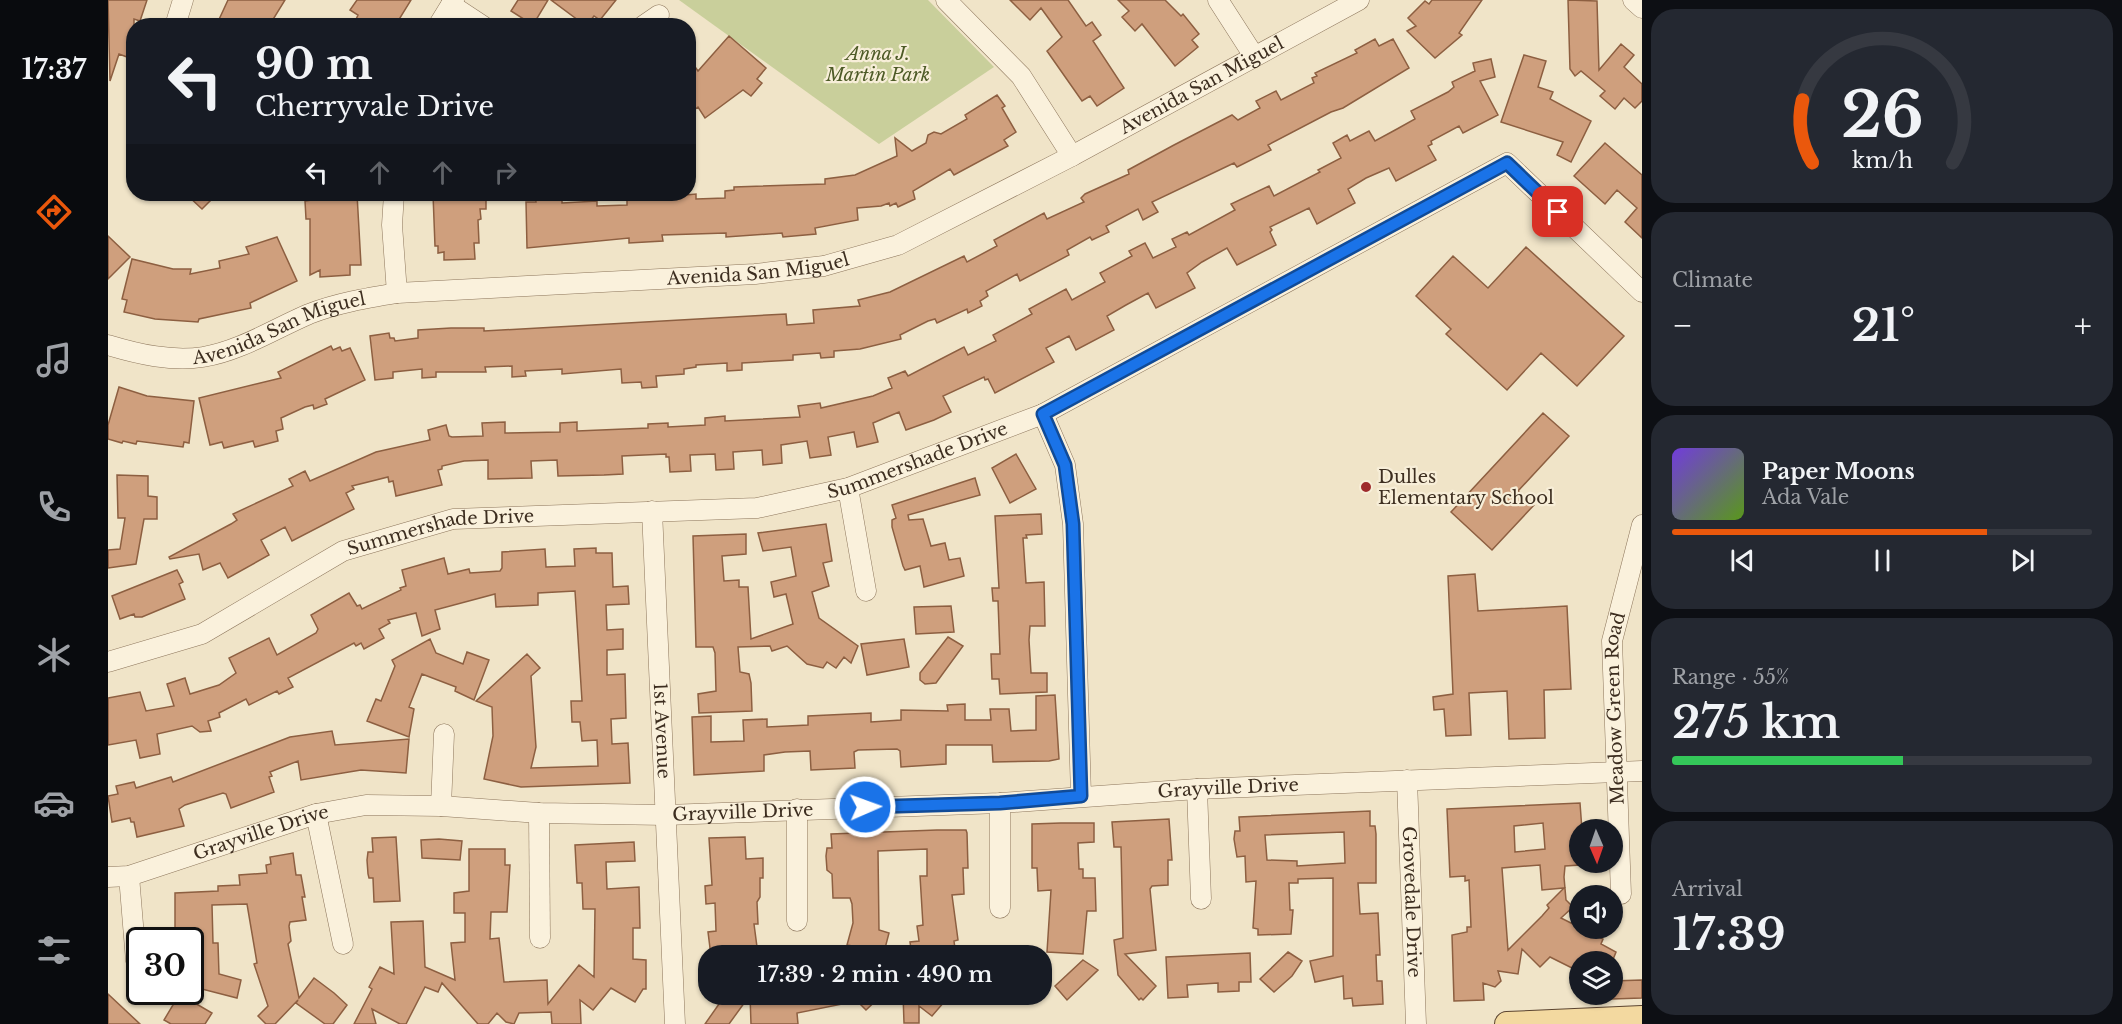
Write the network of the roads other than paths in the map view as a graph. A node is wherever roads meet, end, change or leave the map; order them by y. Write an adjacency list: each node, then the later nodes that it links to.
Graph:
1 (183, 0): 9 (street)
2 (946, 0): 14 (street)
3 (1218, 0): 13 (street)
4 (1359, 0): 13 (street, Avenida San Miguel)
5 (1633, 0): 7 (street)
6 (452, 2): 10 (street); 11 (street)
7 (1642, 8)
8 (659, 15): 12 (street)
9 (177, 18)
10 (443, 18)
11 (473, 18)
12 (655, 18)
13 (1254, 56): 14 (street, Avenida San Miguel)
14 (1072, 156): 17 (street, Avenida San Miguel)
15 (394, 201): 17 (street)
16 (1642, 292): 19 (street, Summershade Drive)
17 (397, 293): 18 (street, Avenida San Miguel)
18 (108, 345)
19 (1043, 414): 20 (street, Summershade Drive); 30 (street)
20 (848, 488): 21 (street, Summershade Drive); 23 (street)
21 (652, 511): 24 (street, Summershade Drive); 36 (street, 1st Avenue)
22 (1642, 525): 27 (street, Meadow Green Road)
23 (866, 591)
24 (108, 662)
25 (444, 734): 32 (street)
26 (1642, 771): 27 (street, Grayville Drive)
27 (1617, 772): 28 (street, Grayville Drive); 39 (street, Meadow Green Road)
28 (1407, 780): 29 (street, Grayville Drive); 48 (street, Grovedale Drive)
29 (1197, 789): 30 (street, Grayville Drive); 40 (street)
30 (1081, 796): 31 (street, Grayville Drive)
31 (1000, 803): 33 (street, Grayville Drive); 41 (street)
32 (441, 806): 34 (street, Grayville Drive); 35 (street, Grayville Drive)
33 (797, 809): 36 (street, Grayville Drive); 42 (street)
34 (539, 813): 36 (street, Grayville Drive); 44 (street)
35 (316, 814): 37 (street, Grayville Drive); 45 (street)
36 (666, 815): 47 (street, 1st Avenue)
37 (129, 876): 38 (street, Grayville Drive); 43 (street)
38 (108, 878)
39 (1621, 885)
40 (1201, 899)
41 (1000, 908)
42 (797, 921)
43 (133, 927)
44 (540, 938)
45 (343, 944)
46 (1642, 1018): 49 (main road)
47 (675, 1024)
48 (1416, 1024)
49 (1507, 1024)

